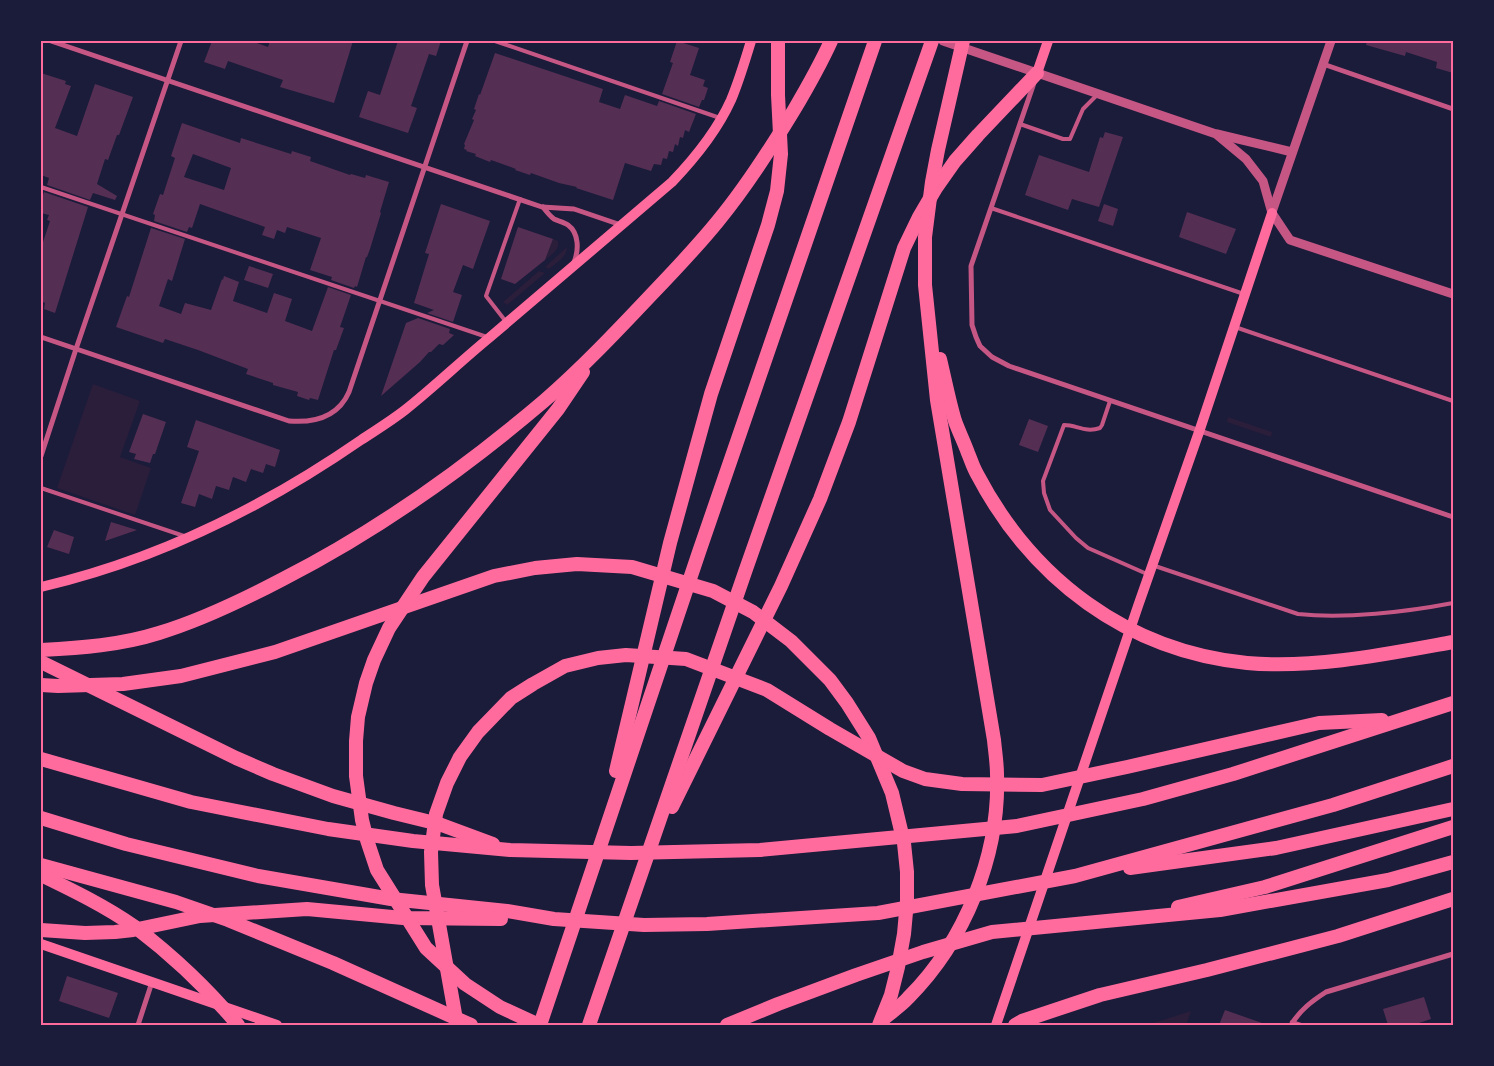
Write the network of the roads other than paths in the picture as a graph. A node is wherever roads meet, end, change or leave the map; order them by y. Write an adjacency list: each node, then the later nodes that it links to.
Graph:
1 (51, 41): 16 (street)
2 (180, 41): 16 (street)
3 (467, 41): 23 (street)
4 (495, 41): 19 (lane)
5 (751, 41): 19 (main road)
6 (778, 41): 64 (highway)
7 (831, 41): 41 (highway)
8 (875, 41): 64 (highway)
9 (932, 41): 65 (highway)
10 (943, 41): 15 (street)
11 (963, 41): 35 (highway)
12 (1048, 41): 15 (main road)
13 (1330, 41): 14 (street)
14 (1322, 64): 18 (street); 22 (street)
15 (1037, 73): 17 (street); 20 (street); 65 (highway)
16 (167, 81): 23 (street); 29 (street)
17 (1099, 94): 20 (lane); 21 (street)
18 (1453, 109)
19 (721, 119): 30 (main road)
20 (1020, 124): 27 (street)
21 (1216, 134): 22 (street); 28 (street)
22 (1292, 152): 28 (street)
23 (425, 167): 25 (street); 34 (street)
24 (41, 187): 29 (lane)
25 (520, 199): 26 (street); 36 (lane)
26 (542, 207): 30 (street); 31 (street)
27 (991, 208): 32 (lane); 42 (street)
28 (1272, 213): 32 (main road); 33 (street)
29 (122, 214): 34 (lane); 40 (street)
30 (621, 225): 31 (main road)
31 (572, 267): 36 (main road)
32 (1245, 294): 37 (main road)
33 (1453, 294)
34 (380, 302): 39 (lane); 40 (street)
35 (927, 310): 52 (highway); 86 (highway)
36 (506, 323): 39 (main road)
37 (1233, 326): 43 (lane); 44 (main road)
38 (41, 337): 40 (street)
39 (489, 338): 48 (main road)
40 (76, 349): 45 (street)
41 (598, 350): 53 (highway); 83 (highway)
42 (1110, 401): 44 (street); 49 (lane)
43 (1453, 401)
44 (1199, 432): 47 (street); 49 (main road)
45 (41, 456)
46 (41, 488): 48 (lane)
47 (1453, 517)
48 (189, 538): 50 (main road)
49 (1151, 570): 51 (lane); 88 (main road)
50 (41, 586)
51 (1453, 604)
52 (1453, 642)
53 (41, 650)
54 (41, 662): 63 (highway)
55 (41, 685): 87 (highway)
56 (1453, 703): 57 (highway)
57 (1403, 719): 63 (highway); 81 (highway)
58 (41, 760): 63 (highway)
59 (1453, 766): 69 (highway)
60 (1453, 809): 69 (highway)
61 (41, 818): 71 (highway)
62 (1453, 827): 72 (highway)
63 (510, 850)
64 (597, 852): 83 (highway)
65 (645, 862): 84 (highway)
66 (1453, 862): 72 (highway)
67 (41, 865): 82 (highway)
68 (41, 874): 79 (highway)
69 (1075, 876): 71 (highway)
70 (1453, 898): 89 (highway)
71 (554, 919): 73 (highway)
72 (1119, 920): 85 (highway)
73 (41, 930)
74 (41, 944): 76 (main road)
75 (1453, 954): 77 (street)
76 (152, 982): 78 (street); 80 (main road)
77 (1292, 1023): 90 (lane)
78 (138, 1025)
79 (238, 1025)
80 (277, 1025)
81 (457, 1025)
82 (471, 1025)
83 (539, 1025)
84 (589, 1025)
85 (727, 1025)
86 (875, 1025)
87 (879, 1025)
88 (996, 1025)
89 (1015, 1025)
90 (1300, 1025)

